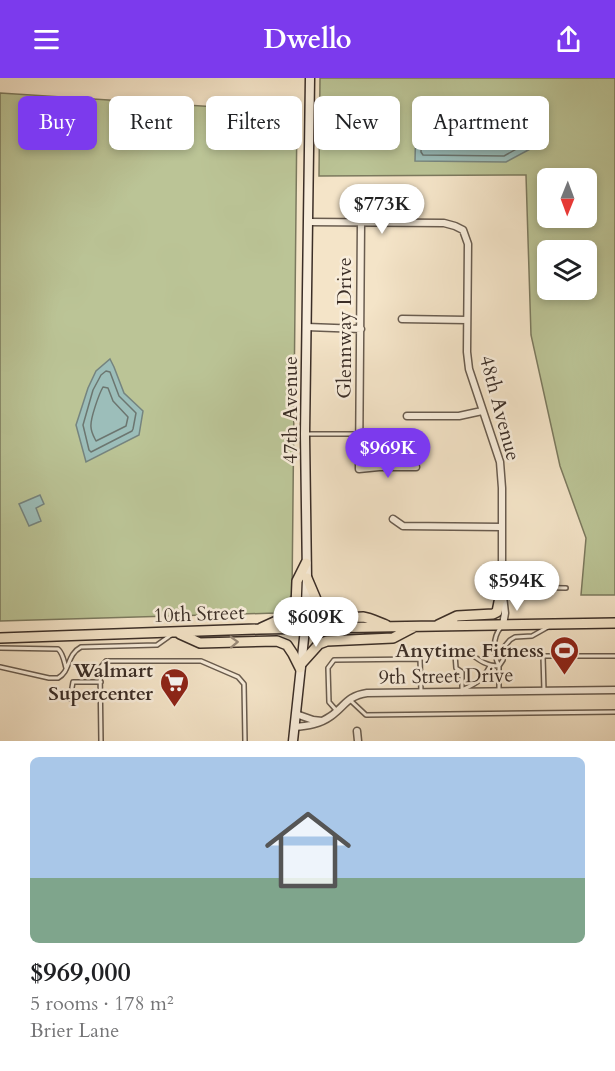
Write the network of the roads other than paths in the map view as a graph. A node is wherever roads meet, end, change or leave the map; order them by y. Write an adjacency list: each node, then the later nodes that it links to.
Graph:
1 (310, 78): 2 (main road, 47th Avenue)
2 (308, 222): 3 (street); 6 (main road, 47th Avenue)
3 (361, 223): 5 (street, 48th Avenue); 7 (street, Glennway Drive)
4 (402, 319): 5 (street)
5 (467, 320): 8 (street, 48th Avenue)
6 (307, 327): 7 (street); 10 (main road, 47th Avenue)
7 (361, 329): 11 (street, Glennway Drive)
8 (482, 411): 9 (street); 14 (street, 48th Avenue)
9 (407, 416)
10 (305, 434): 11 (lane); 15 (main road, 47th Avenue)
11 (360, 434): 12 (street, Glennway Drive)
12 (416, 467)
13 (393, 519): 14 (street)
14 (502, 527): 18 (street, 48th Avenue)
15 (306, 563): 16 (main road, 47th Avenue); 25 (main road)
16 (307, 578): 24 (main road); 26 (main road, 47th Avenue)
17 (566, 588): 18 (lane)
18 (503, 592): 21 (street, 48th Avenue); 23 (main road)
19 (615, 623): 20 (main road, 10th Street)
20 (553, 624): 21 (main road, 10th Street); 33 (lane)
21 (503, 625): 23 (main road, 10th Street); 33 (lane)
22 (416, 626): 23 (main road, 10th Street); 24 (main road, 10th Street); 31 (main road)
23 (436, 626)
24 (391, 627): 26 (main road, 10th Street)
25 (259, 629): 26 (main road, 10th Street); 27 (main road, 10th Street)
26 (305, 629): 31 (main road, 47th Avenue)
27 (176, 633): 28 (main road, 10th Street); 31 (main road, one-way to 31); 35 (lane)
28 (0, 638)
29 (0, 648): 35 (lane)
30 (615, 656): 39 (lane)
31 (301, 666): 46 (main road, 47th Avenue)
32 (490, 666): 33 (lane); 38 (lane); 38 (lane)
33 (499, 666): 40 (lane)
34 (0, 667): 35 (lane)
35 (66, 669)
36 (101, 681): 42 (lane); 50 (lane); 51 (lane)
37 (615, 690): 39 (street, 9th Street Drive)
38 (462, 691): 40 (street, 9th Street Drive); 41 (street, 9th Street Drive)
39 (544, 691): 40 (street, 9th Street Drive)
40 (499, 692)
41 (422, 693): 43 (street, 9th Street Drive); 44 (lane)
42 (70, 699)
43 (350, 700): 44 (street, 9th Street Drive); 45 (lane)
44 (337, 711): 47 (street, 9th Street Drive)
45 (615, 712)
46 (296, 714): 47 (street); 48 (main road, 47th Avenue)
47 (322, 722): 48 (street)
48 (294, 727): 52 (main road, 47th Avenue)
49 (357, 731): 53 (street)
50 (101, 741)
51 (245, 741)
52 (293, 741)
53 (358, 741)

